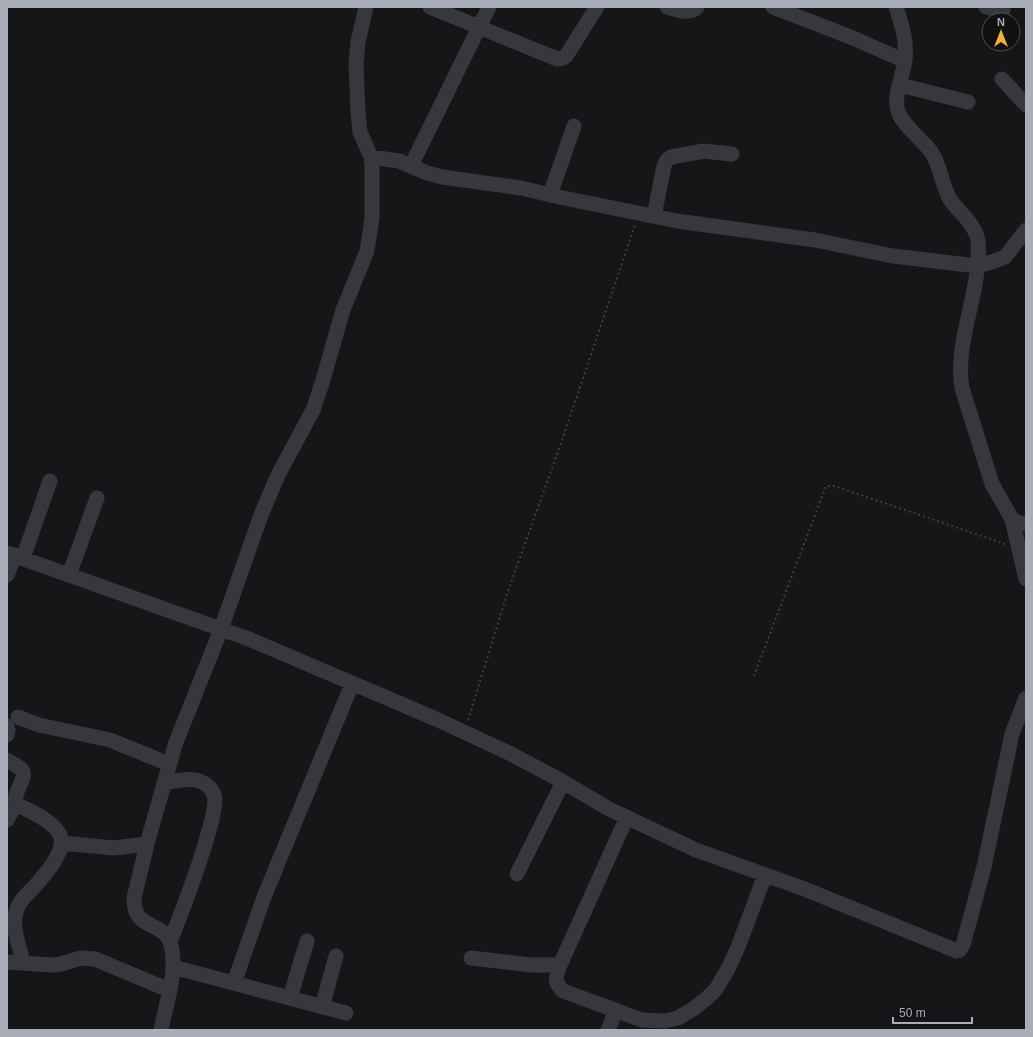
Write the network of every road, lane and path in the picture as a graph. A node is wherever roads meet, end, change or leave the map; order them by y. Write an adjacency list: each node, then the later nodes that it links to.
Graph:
1 (366, 7): 19 (street)
2 (430, 7): 11 (street)
3 (489, 7): 11 (street)
4 (597, 7): 11 (street)
5 (667, 7): 6 (street)
6 (697, 7)
7 (773, 7): 12 (street)
8 (896, 7): 12 (street)
9 (986, 7): 10 (street)
10 (1004, 10)
11 (479, 28): 20 (street)
12 (905, 61): 14 (street)
13 (1002, 79): 16 (street)
14 (900, 85): 15 (street); 25 (street)
15 (968, 102)
16 (1026, 106)
17 (574, 126): 21 (street)
18 (732, 154): 23 (street)
19 (371, 157): 20 (street); 34 (street)
20 (411, 166): 21 (street)
21 (550, 195): 22 (street)
22 (639, 213): 23 (street); 39 (path)
23 (654, 216): 25 (street)
24 (1026, 230): 25 (street)
25 (977, 266): 28 (street)
26 (50, 481): 30 (street)
27 (96, 498): 32 (street)
28 (1019, 522): 29 (street)
29 (1018, 545): 33 (street); 35 (path)
30 (15, 555): 31 (street); 32 (street)
31 (7, 575)
32 (69, 575): 34 (street)
33 (1026, 579)
34 (221, 629): 36 (street); 42 (street)
35 (754, 676)
36 (352, 684): 39 (street); 60 (street)
37 (1026, 698): 51 (street)
38 (13, 722): 40 (street); 42 (street)
39 (464, 732): 43 (street)
40 (7, 736)
41 (7, 760): 45 (street)
42 (169, 764): 44 (street)
43 (563, 782): 46 (street); 50 (street)
44 (164, 783): 49 (street); 53 (street)
45 (16, 803): 47 (street); 48 (street)
46 (627, 817): 51 (street); 58 (street)
47 (7, 820)
48 (62, 843): 49 (street); 57 (street)
49 (147, 844): 53 (street)
50 (517, 874)
51 (765, 875): 64 (street)
52 (307, 941): 62 (street)
53 (170, 942): 59 (street)
54 (336, 956): 63 (street)
55 (471, 958): 58 (street)
56 (7, 962): 57 (street)
57 (23, 963): 61 (street)
58 (560, 965): 64 (street)
59 (173, 967): 60 (street); 61 (street)
60 (234, 983): 62 (street)
61 (169, 990): 66 (street)
62 (290, 998): 63 (street)
63 (322, 1007): 65 (street)
64 (616, 1010): 67 (street)
65 (346, 1013)
66 (161, 1030)
67 (608, 1030)

